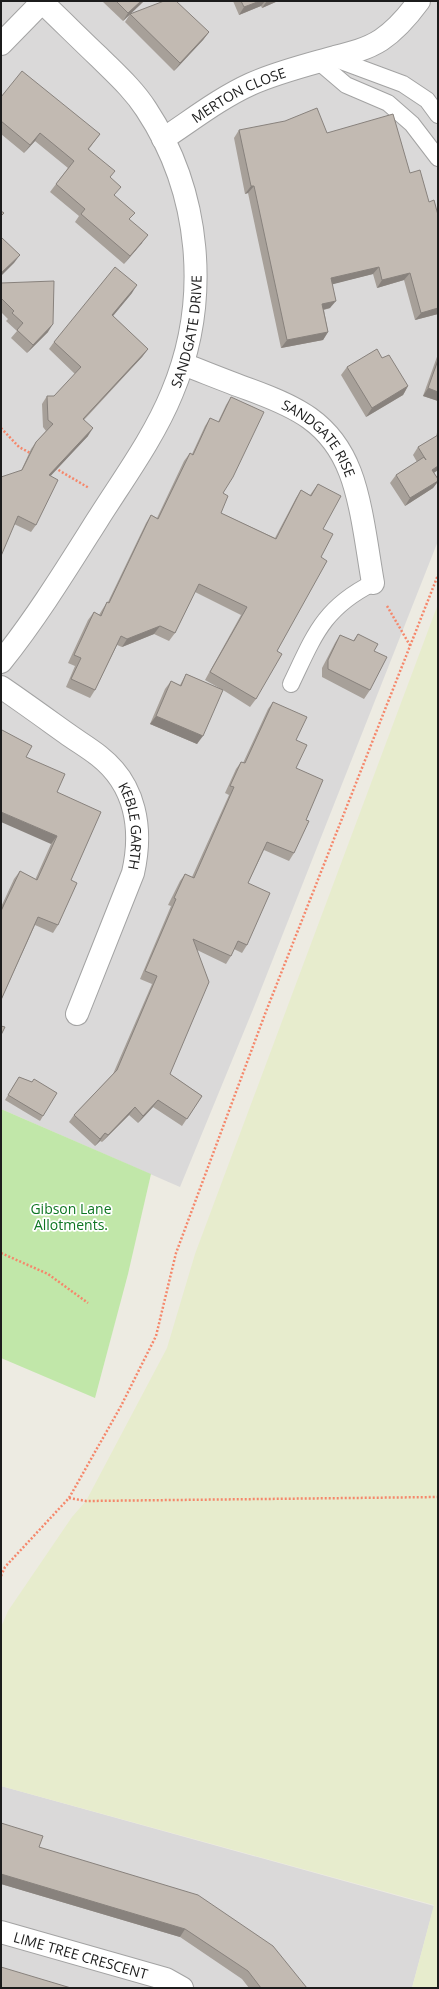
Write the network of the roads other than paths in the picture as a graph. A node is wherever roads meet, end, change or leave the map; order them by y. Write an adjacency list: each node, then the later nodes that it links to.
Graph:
1 (419, 1): 4 (street, MERTON CLOSE)
2 (42, 2): 3 (street); 6 (street, SANDGATE DRIVE)
3 (1, 44)
4 (326, 60): 5 (lane); 6 (street, MERTON CLOSE); 7 (lane)
5 (438, 115)
6 (163, 139): 8 (street, SANDGATE DRIVE)
7 (438, 158)
8 (182, 364): 9 (street, SANDGATE RISE); 10 (street, SANDGATE DRIVE)
9 (373, 583): 11 (lane)
10 (1, 662)
11 (291, 684)
12 (1, 687): 13 (street, KEBLE GARTH)
13 (77, 1014)
14 (1, 1932): 15 (street, LIME TREE CRESCENT)
15 (182, 1988)

